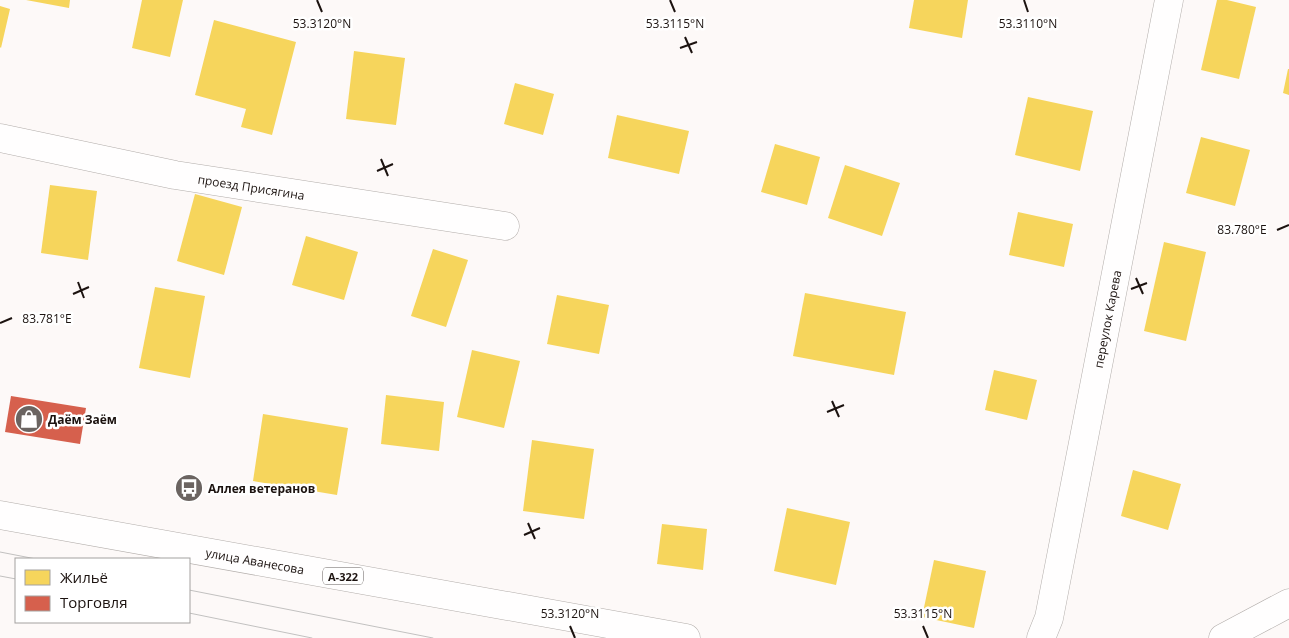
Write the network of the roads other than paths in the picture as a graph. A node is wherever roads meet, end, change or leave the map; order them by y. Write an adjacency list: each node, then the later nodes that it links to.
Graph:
1 (1170, 0): 7 (main road, переулок Карева)
2 (0, 138): 3 (main road, проезд Присягина)
3 (505, 226)
4 (0, 515): 6 (main road, улица Аванесова / А-322)
5 (1289, 602): 8 (main road)
6 (686, 638)
7 (1041, 638)
8 (1223, 638)

